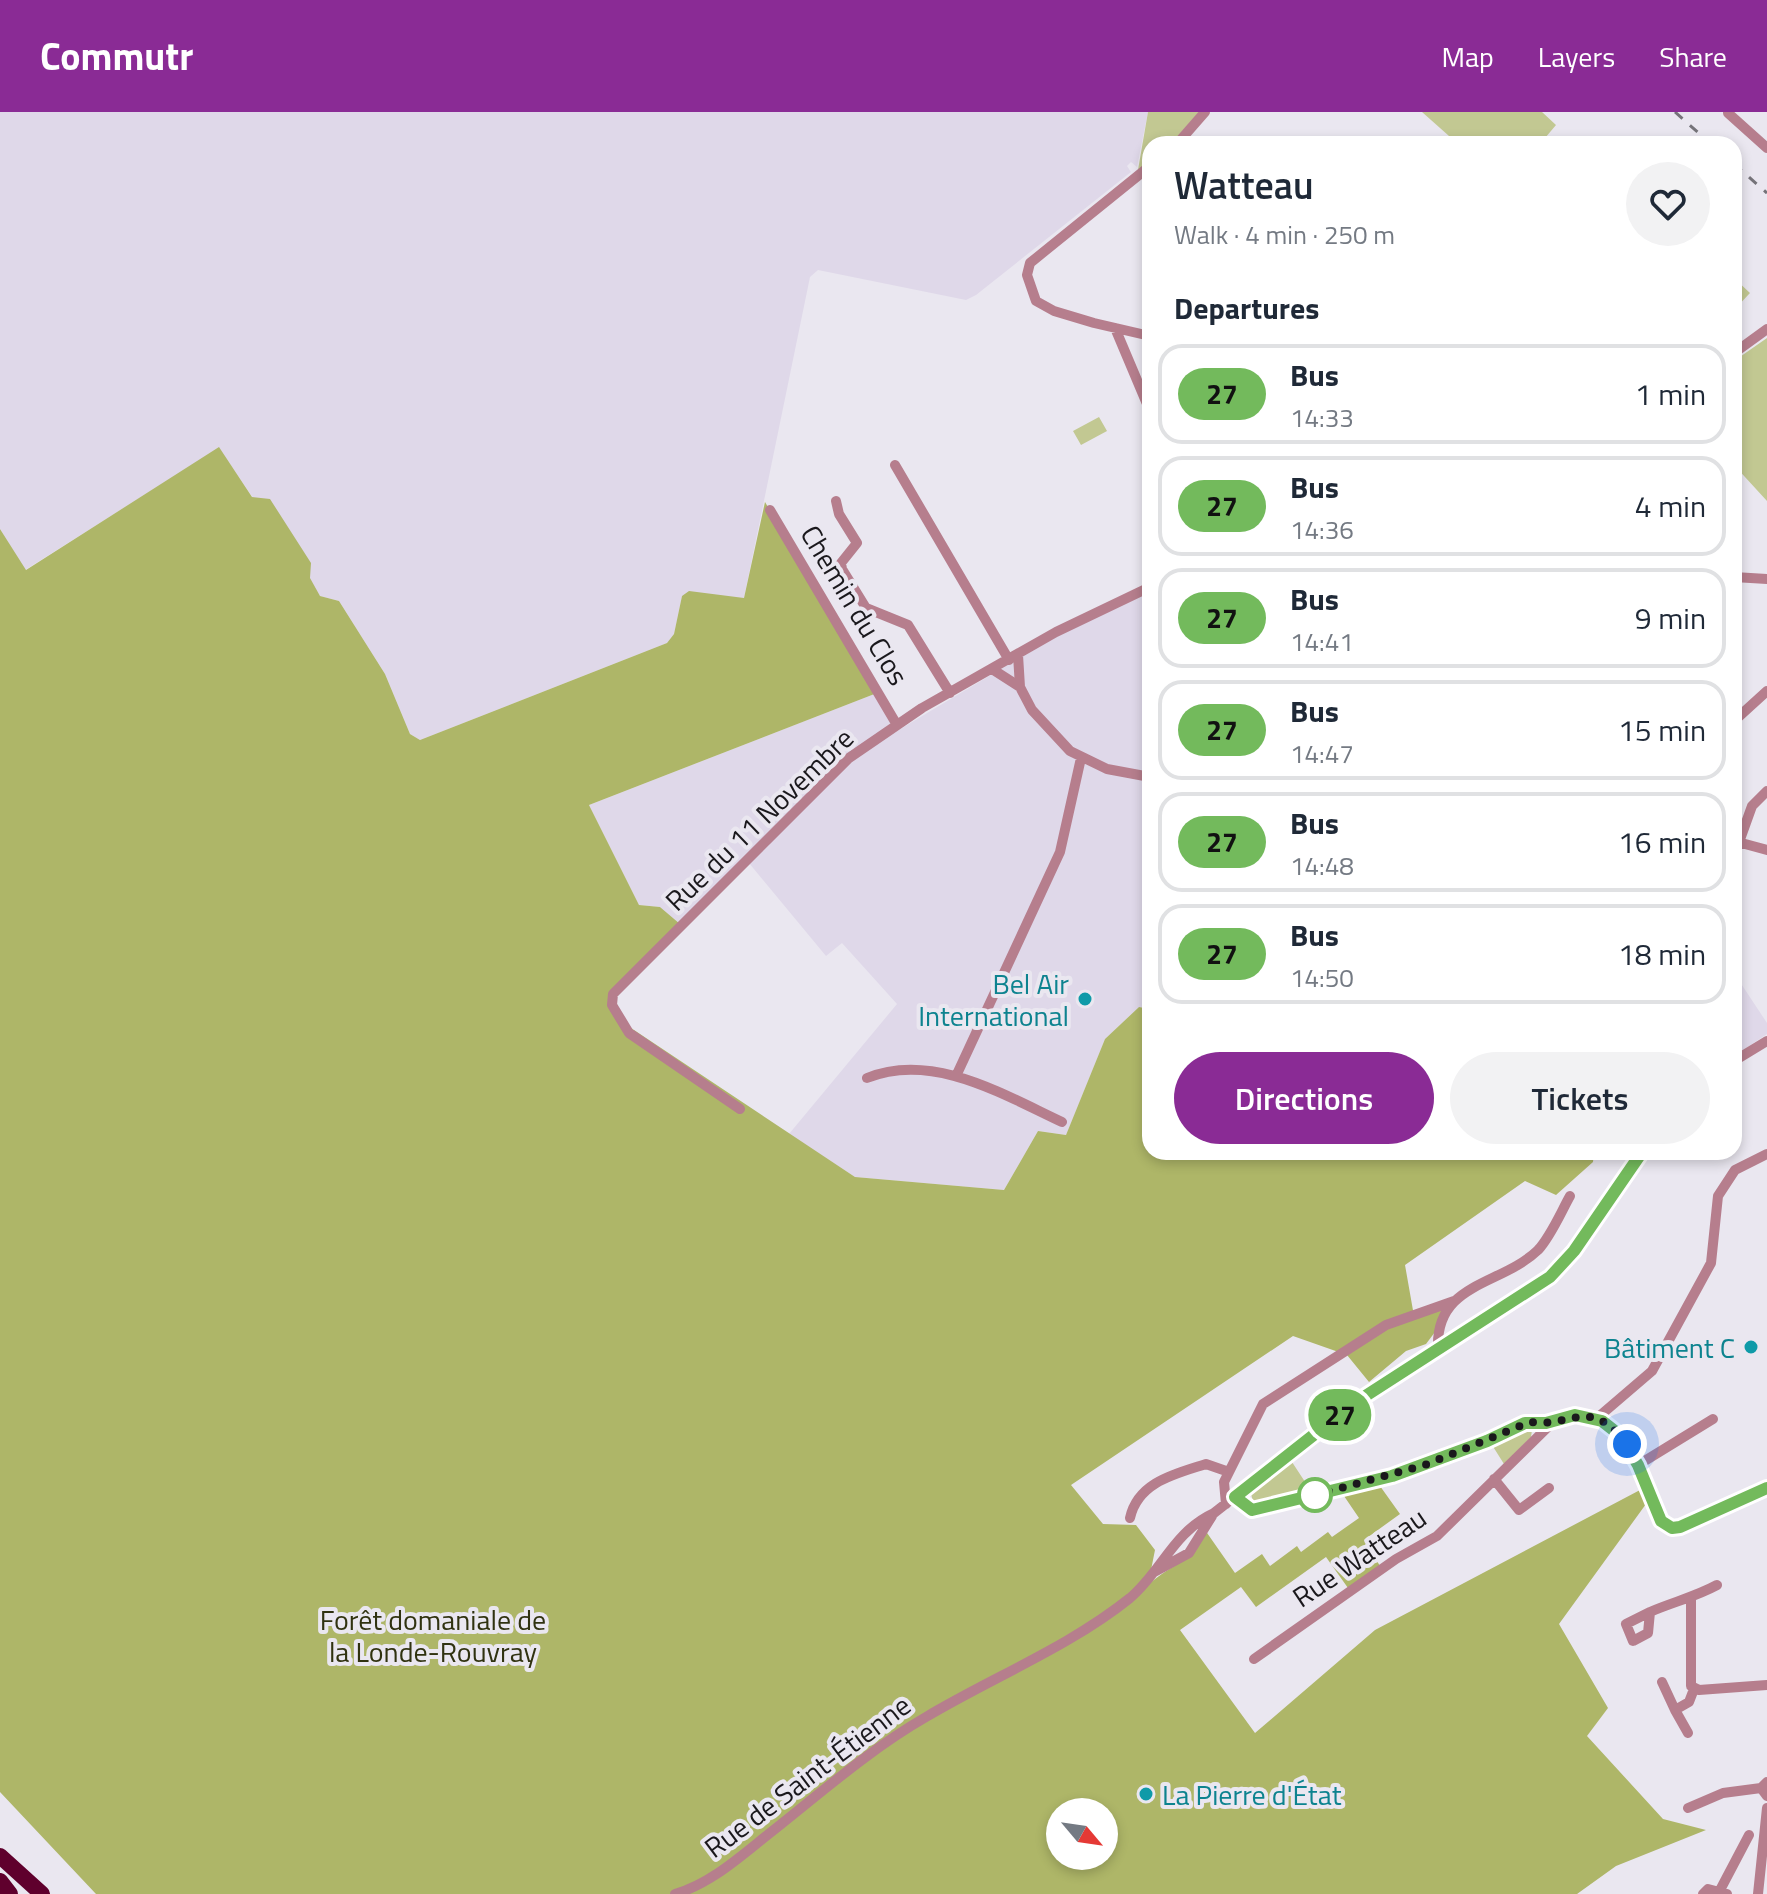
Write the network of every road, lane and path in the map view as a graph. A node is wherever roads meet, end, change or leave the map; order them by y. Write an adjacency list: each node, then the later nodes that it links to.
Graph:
1 (1205, 112): 3 (street)
2 (1728, 113): 4 (street)
3 (1184, 136)
4 (1767, 148)
5 (1142, 172): 6 (street)
6 (1115, 328): 8 (street); 10 (street)
7 (1767, 329): 9 (street)
8 (1142, 334)
9 (1742, 347)
10 (1142, 392)
11 (895, 465): 17 (street)
12 (836, 501): 21 (street)
13 (770, 510): 23 (street, Chemin du Clos)
14 (1742, 577): 15 (street)
15 (1767, 579)
16 (1142, 591): 17 (street, Rue du 11 Novembre)
17 (1014, 657): 18 (street, Rue du 11 Novembre); 19 (street)
18 (992, 669): 19 (street); 21 (street, Rue du 11 Novembre)
19 (1020, 687): 24 (street)
20 (1767, 691): 22 (street)
21 (950, 693): 23 (street, Rue du 11 Novembre)
22 (1742, 714)
23 (897, 725): 34 (street, Rue du 11 Novembre)
24 (1081, 758): 25 (street); 32 (street)
25 (1142, 776)
26 (1765, 794): 27 (street)
27 (1742, 828)
28 (1742, 844): 29 (street)
29 (1767, 850)
30 (1767, 1041): 31 (street)
31 (1742, 1056)
32 (957, 1074): 33 (street); 35 (street)
33 (867, 1078)
34 (740, 1109)
35 (1062, 1122)
36 (1767, 1154): 41 (street)
37 (1636, 1160): 40 (street, Rue de Saint-Étienne)
38 (1570, 1196): 39 (street)
39 (1454, 1301): 40 (street); 45 (street)
40 (1438, 1349): 49 (street, Rue de Saint-Étienne)
41 (1596, 1419): 43 (street); 44 (street)
42 (1713, 1419): 44 (street)
43 (1554, 1420): 46 (street, Rue Watteau); 49 (street)
44 (1638, 1465): 48 (street)
45 (1229, 1472): 50 (street); 52 (street)
46 (1494, 1479): 47 (street); 57 (street, Rue Watteau)
47 (1549, 1488)
48 (1767, 1488)
49 (1235, 1497): 50 (street, Rue de Saint-Étienne)
50 (1226, 1504): 51 (street, Rue de Saint-Étienne)
51 (1214, 1513): 53 (street, Rue de Saint-Étienne); 53 (street)
52 (1130, 1518)
53 (1149, 1575): 73 (street, Rue de Saint-Étienne)
54 (1717, 1585): 55 (street)
55 (1691, 1599): 56 (street); 60 (street)
56 (1650, 1612)
57 (1254, 1659)
58 (1662, 1682): 61 (street)
59 (1767, 1685): 60 (street)
60 (1694, 1689): 61 (street)
61 (1675, 1710): 62 (street)
62 (1688, 1733)
63 (1765, 1789): 64 (street)
64 (1688, 1808)
65 (1767, 1808): 69 (street)
66 (1749, 1835): 70 (street)
67 (0, 1856): 72 (highway)
68 (0, 1881): 71 (highway)
69 (1761, 1888)
70 (1723, 1893): 74 (street)
71 (10, 1894)
72 (42, 1894)
73 (675, 1894)
74 (1703, 1894)

